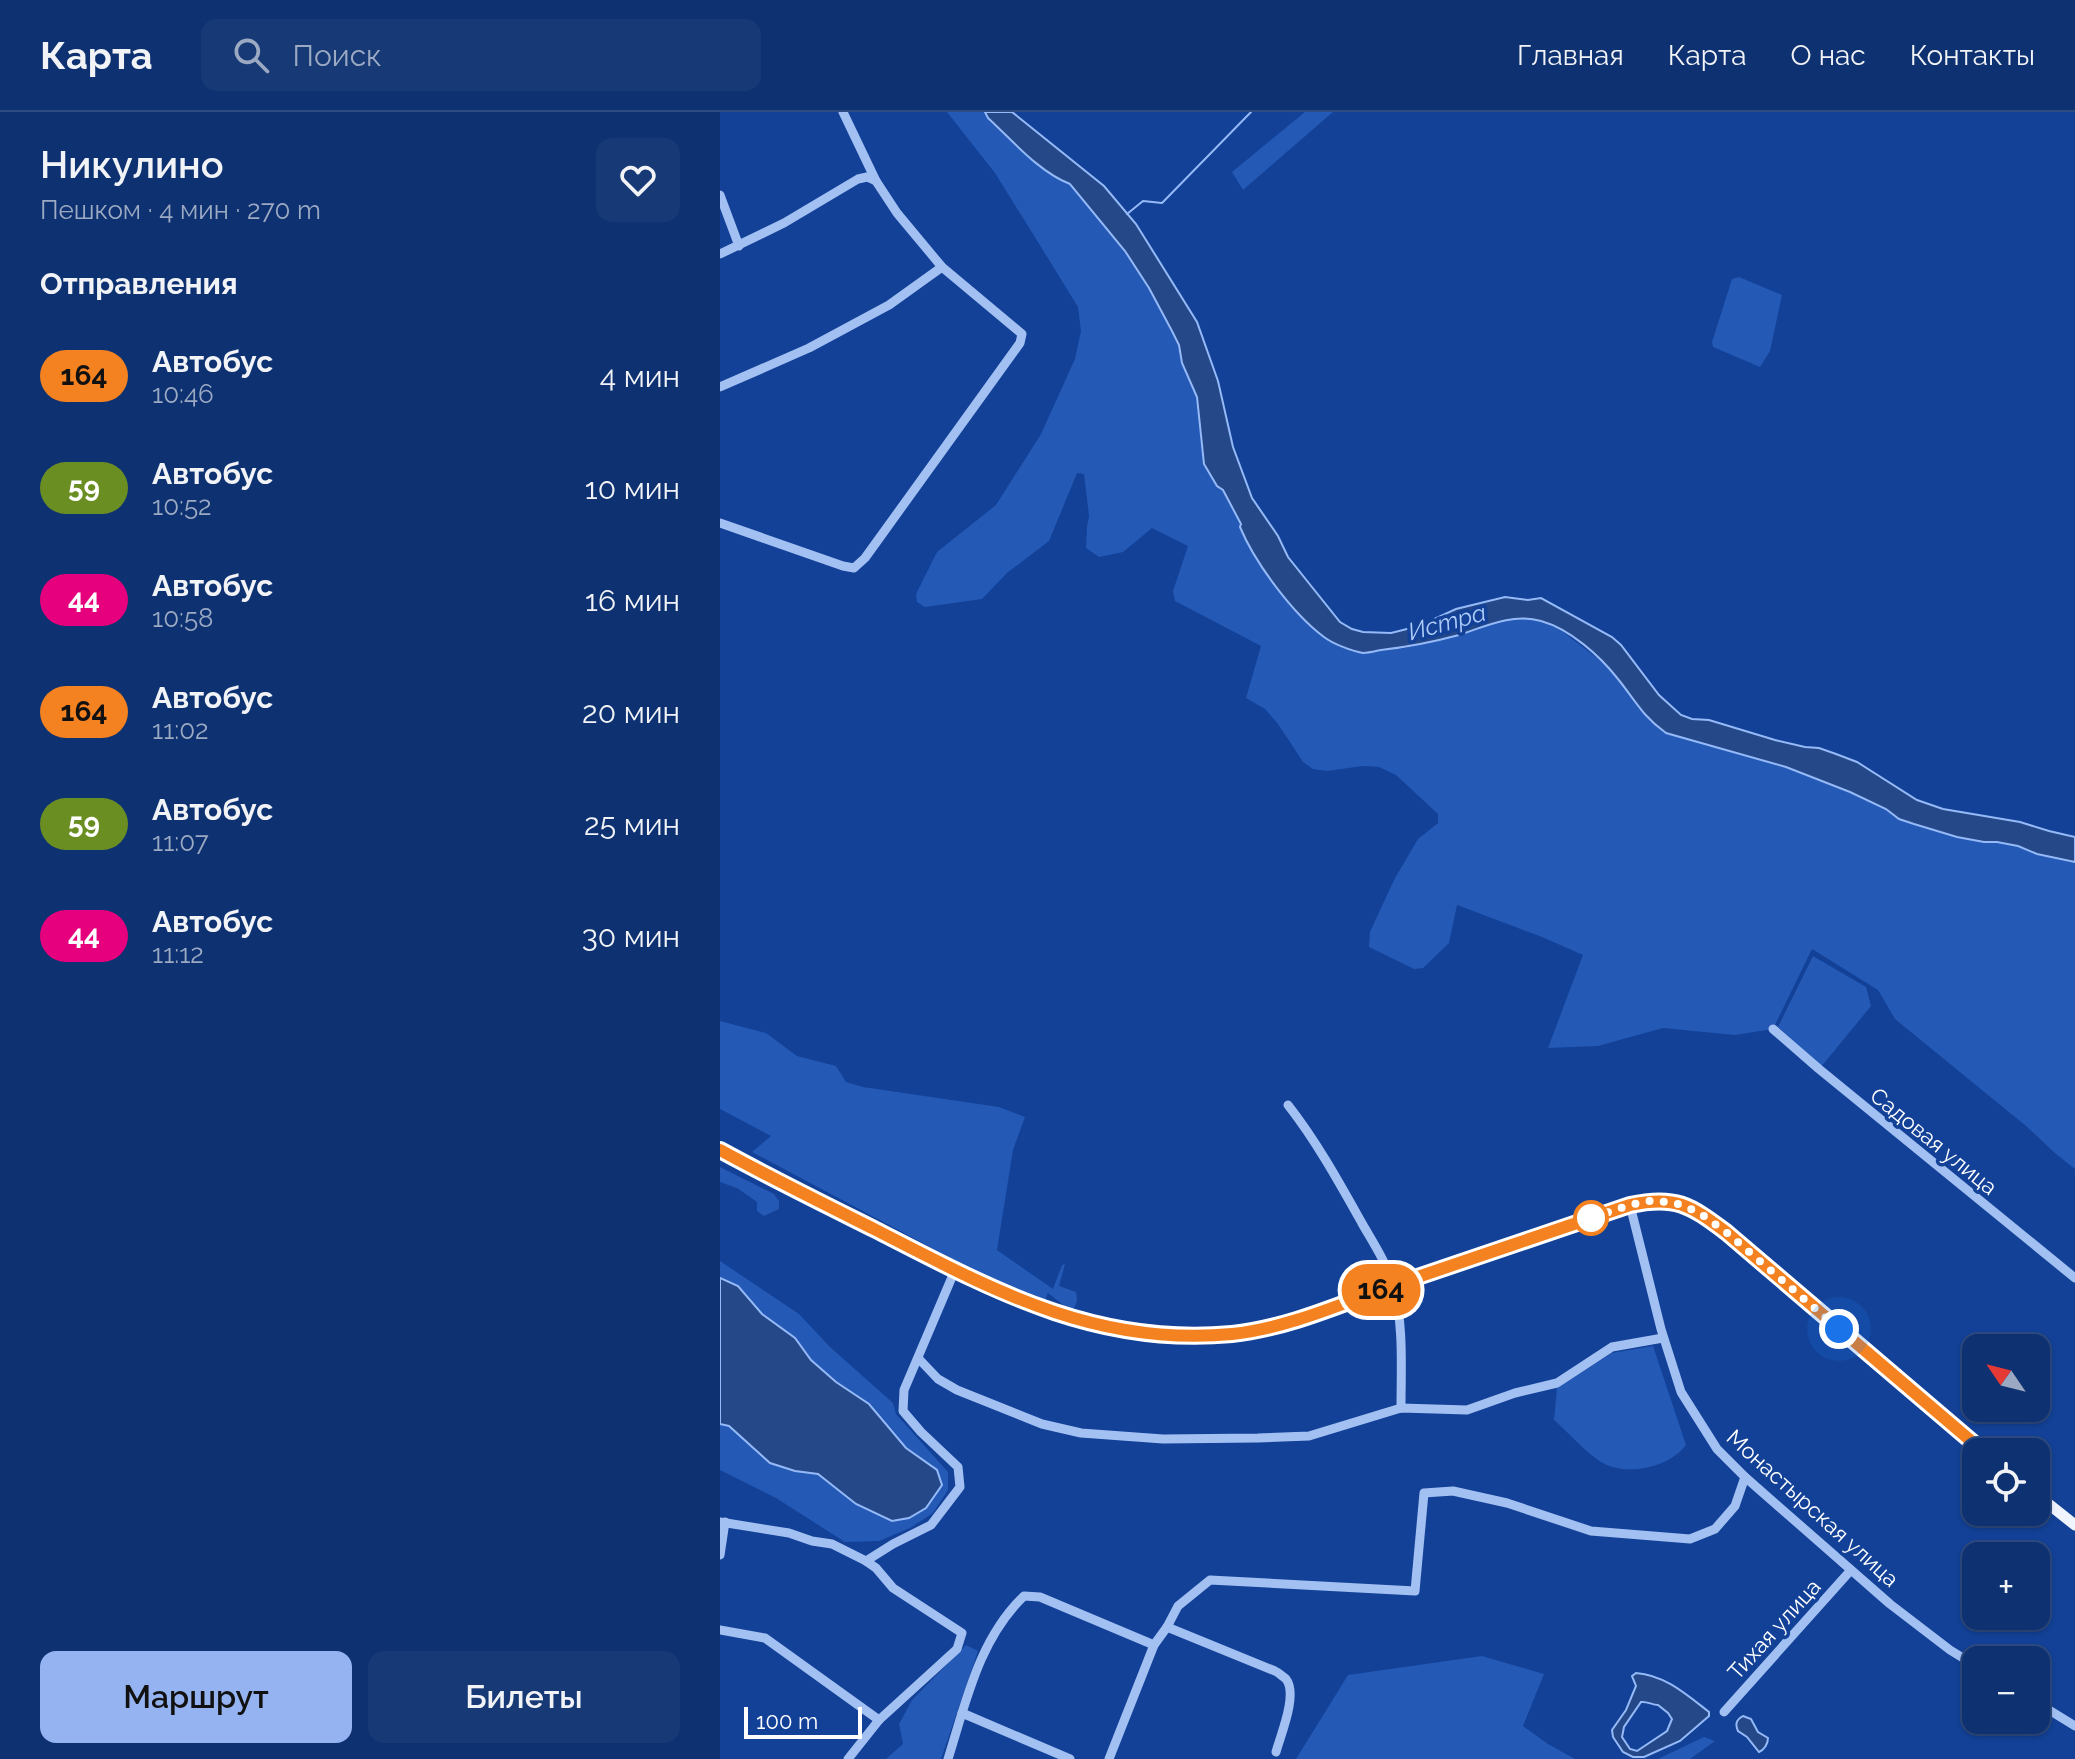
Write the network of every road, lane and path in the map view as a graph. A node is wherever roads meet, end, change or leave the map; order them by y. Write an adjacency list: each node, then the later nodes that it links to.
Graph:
1 (843, 112): 2 (street)
2 (876, 181): 4 (street); 6 (street)
3 (720, 195): 4 (street)
4 (739, 246): 5 (street)
5 (720, 254)
6 (942, 267): 7 (street); 8 (street)
7 (720, 387)
8 (720, 523)
9 (1773, 1029): 14 (street, Садовая улица)
10 (1288, 1105): 15 (street)
11 (720, 1150): 13 (main road)
12 (1630, 1205): 15 (main road); 16 (street, Монастырская улица); 19 (main road)
13 (955, 1270): 15 (main road); 17 (street)
14 (2075, 1278)
15 (1393, 1286): 18 (street)
16 (1663, 1338): 18 (street); 20 (street, Монастырская улица)
17 (918, 1358): 18 (street); 25 (street)
18 (1401, 1408)
19 (1968, 1438)
20 (1745, 1477): 26 (street, Монастырская улица); 27 (street)
21 (2050, 1505): 23 (main road)
22 (722, 1522): 24 (street); 25 (street)
23 (2075, 1525)
24 (720, 1555)
25 (866, 1561): 34 (street)
26 (1851, 1570): 30 (street, Монастырская улица); 32 (street, Тихая улица)
27 (1167, 1627): 29 (street); 36 (street)
28 (720, 1630): 34 (street)
29 (1154, 1645): 33 (street); 40 (street)
30 (1962, 1657)
31 (2050, 1711): 35 (street)
32 (1724, 1712)
33 (962, 1713): 38 (street); 39 (street)
34 (879, 1720): 37 (street)
35 (2075, 1726)
36 (1276, 1752)
37 (848, 1759)
38 (948, 1759)
39 (1070, 1759)
40 (1109, 1759)

